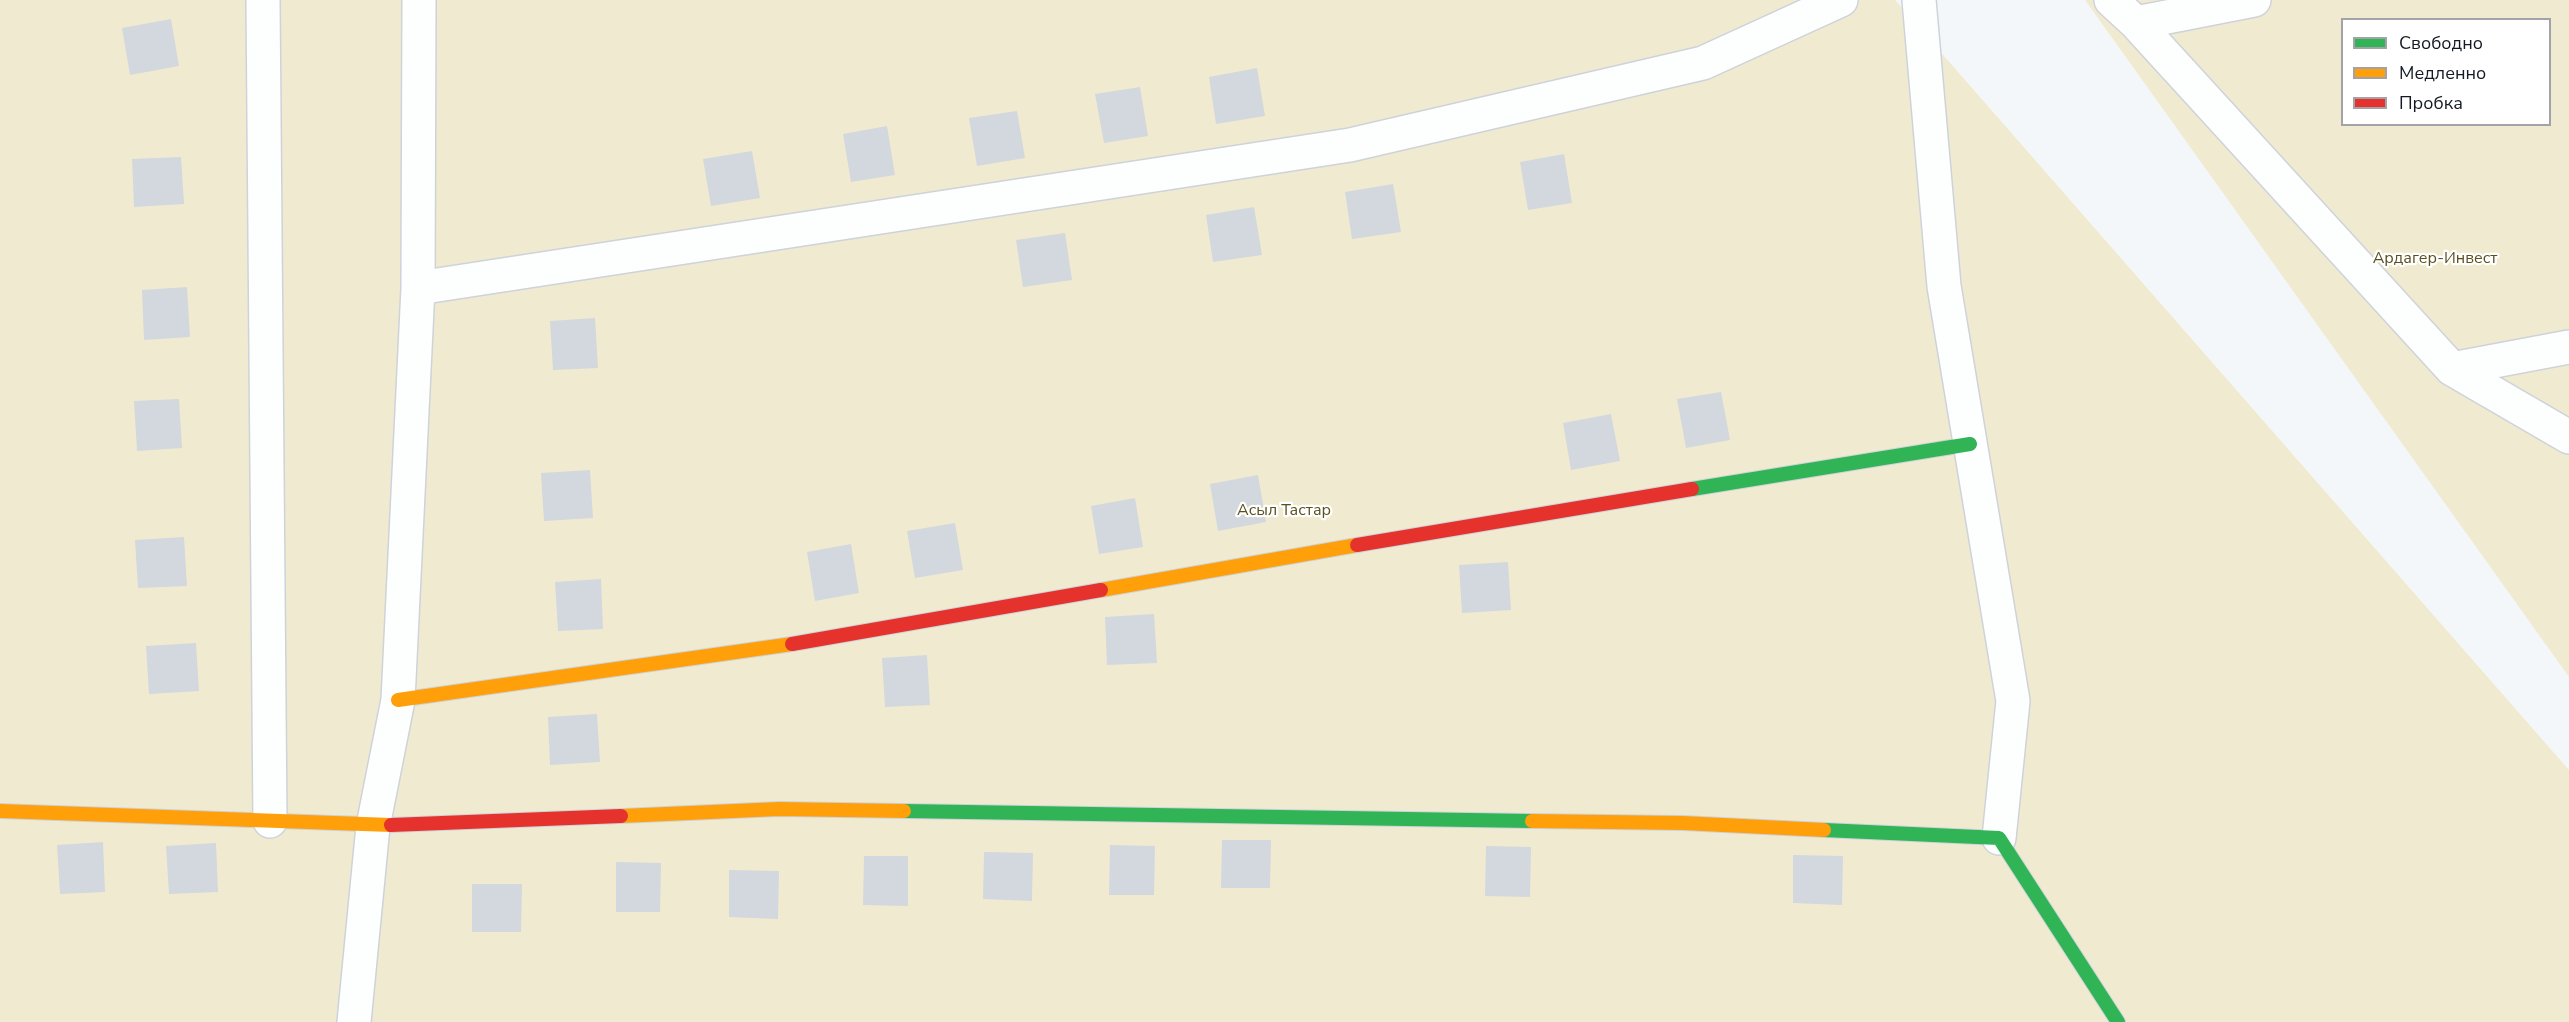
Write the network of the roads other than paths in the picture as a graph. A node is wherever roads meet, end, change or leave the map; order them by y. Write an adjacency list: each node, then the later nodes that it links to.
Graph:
1 (263, 0): 15 (street)
2 (419, 0): 8 (street)
3 (1841, 0): 8 (street)
4 (1919, 0): 12 (street)
5 (2111, 0): 7 (street)
6 (2254, 0): 7 (street)
7 (2136, 23): 10 (street)
8 (418, 288): 13 (street)
9 (2569, 347): 10 (street)
10 (2452, 369): 11 (street)
11 (2569, 437)
12 (1970, 444): 13 (street); 17 (street)
13 (398, 700): 16 (street)
14 (0, 811): 15 (street)
15 (270, 820): 16 (street)
16 (373, 826): 17 (street); 18 (street)
17 (1999, 838): 19 (street)
18 (354, 1022)
19 (2118, 1022)

